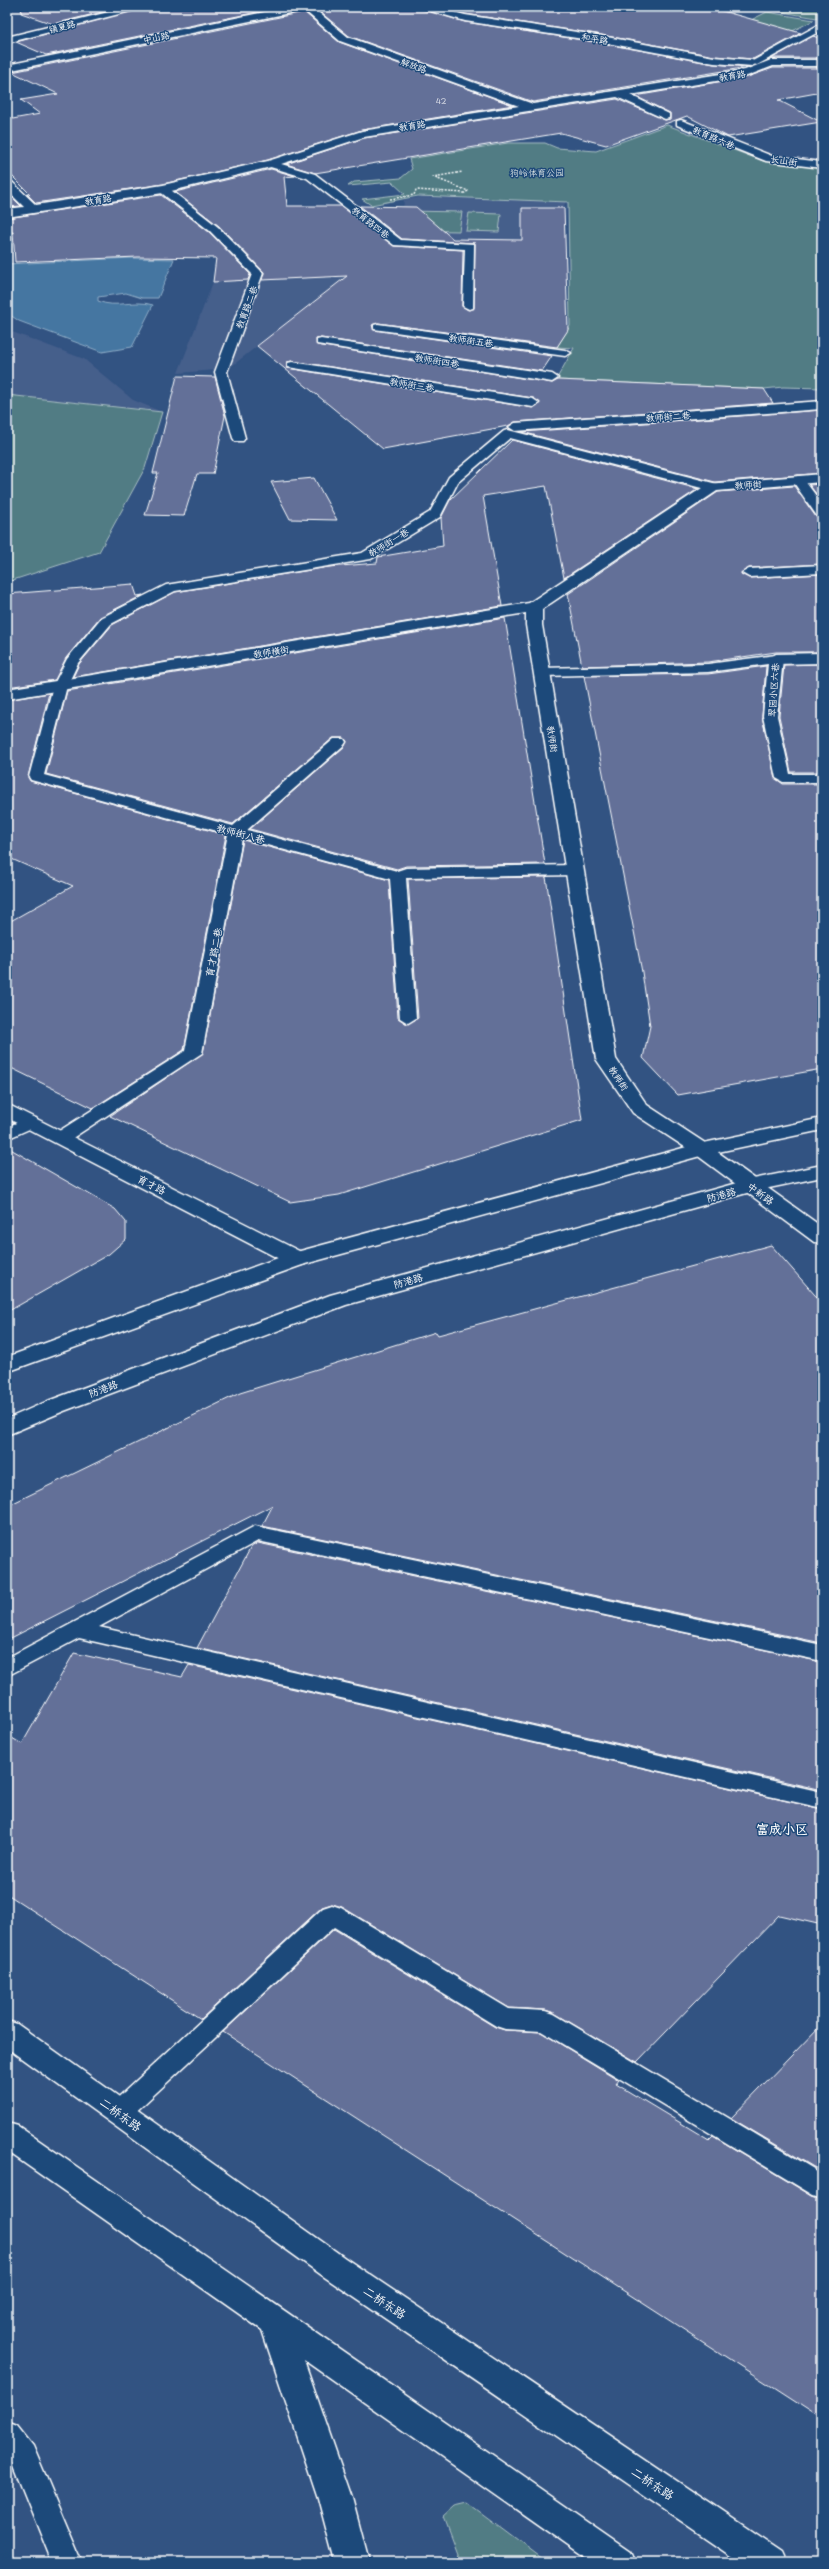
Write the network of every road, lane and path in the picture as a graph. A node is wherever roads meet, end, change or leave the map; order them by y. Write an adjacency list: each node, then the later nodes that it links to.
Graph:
1 (141, 7): 5 (main road, 镇夏路)
2 (305, 7): 9 (main road, 中山路); 11 (main road, 解放路)
3 (422, 7): 6 (main road, 和平路)
4 (822, 26): 6 (lane)
5 (7, 40)
6 (754, 63): 7 (main road, 和平路)
7 (771, 63): 8 (main road, 教育路); 10 (main road, 教育路)
8 (822, 63)
9 (7, 68)
10 (617, 93): 11 (main road, 教育路); 12 (main road)
11 (531, 106): 15 (main road, 教育路)
12 (665, 116)
13 (681, 123): 14 (main road, 教育路六巷)
14 (748, 152): 16 (main road, 长山街)
15 (271, 164): 19 (main road, 教育路); 20 (lane, 教育路四巷)
16 (822, 165)
17 (464, 172): 20 (path)
18 (7, 183): 21 (main road)
19 (163, 189): 21 (main road, 教育路); 32 (lane, 教育路二巷)
20 (348, 204): 23 (lane, 教育路四巷)
21 (33, 209): 22 (main road, 教育路)
22 (7, 213)
23 (469, 306)
24 (378, 327): 26 (lane, 教师街五巷)
25 (321, 342): 28 (lane, 教师街四巷)
26 (566, 350): 28 (lane, 教师街一巷)
27 (292, 365): 29 (lane, 教师街三巷)
28 (552, 378): 29 (lane, 教师街一巷)
29 (533, 403): 31 (lane, 教师街一巷)
30 (822, 405): 31 (lane, 教师街二巷)
31 (511, 430): 35 (lane); 43 (lane, 教师街一巷)
32 (239, 438)
33 (822, 478): 34 (main road, 教师街)
34 (798, 480): 35 (main road, 教师街); 36 (lane)
35 (713, 487): 39 (main road, 教师街)
36 (822, 512)
37 (822, 569): 38 (lane)
38 (749, 573)
39 (534, 607): 42 (main road, 教师街); 43 (main road, 教师横街)
40 (822, 658): 41 (main road)
41 (776, 659): 42 (lane); 46 (lane, 翠园小区六巷)
42 (542, 672): 48 (main road, 教师街)
43 (60, 686): 44 (main road, 教师横街); 47 (lane, 教师街八巷)
44 (7, 693)
45 (339, 742): 47 (lane)
46 (822, 778)
47 (236, 831): 49 (lane, 教师街八巷); 55 (lane, 育才路二巷)
48 (574, 870): 49 (lane); 56 (main road, 教师街)
49 (398, 876): 50 (lane)
50 (408, 1018)
51 (7, 1110): 52 (main road, 育才路)
52 (30, 1122): 54 (lane); 55 (main road, 育才路)
53 (822, 1124): 56 (main road)
54 (7, 1134)
55 (62, 1137): 60 (main road, 育才路)
56 (701, 1149): 58 (main road, 中新路); 60 (main road)
57 (822, 1171): 58 (main road, 防港路)
58 (751, 1185): 59 (main road, 中新路); 62 (main road, 防港路)
59 (822, 1237)
60 (297, 1259): 61 (main road)
61 (7, 1365)
62 (7, 1428)
63 (77, 1630): 64 (lane); 65 (lane); 66 (lane)
64 (822, 1653)
65 (7, 1668)
66 (822, 1800)
67 (7, 2032): 68 (main road, 二桥东路)
68 (119, 2112): 70 (lane); 76 (main road, 二桥东路)
69 (7, 2135): 71 (main road)
70 (822, 2187)
71 (275, 2322): 74 (main road); 75 (main road)
72 (7, 2436): 73 (lane)
73 (67, 2562)
74 (352, 2562)
75 (619, 2562)
76 (769, 2562)

